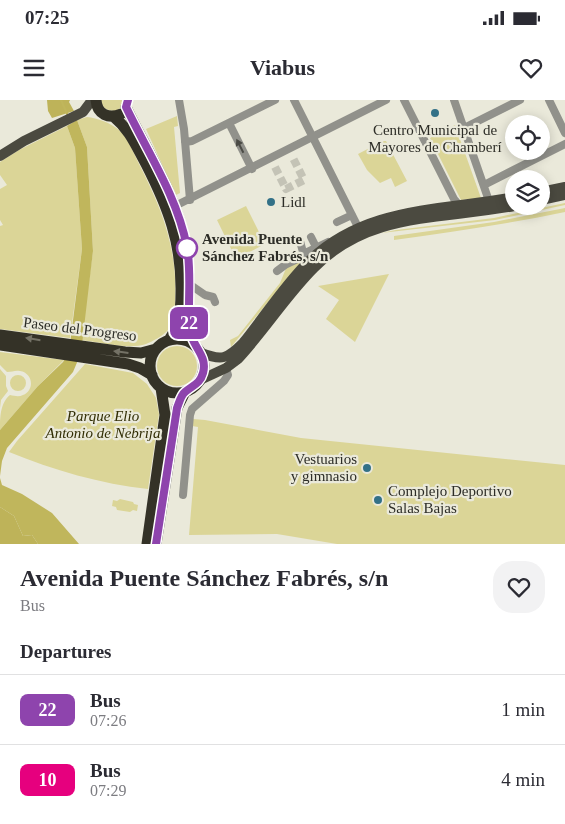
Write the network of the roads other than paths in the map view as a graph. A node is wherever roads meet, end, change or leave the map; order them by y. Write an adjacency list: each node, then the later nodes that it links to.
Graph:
1 (94, 100): 11 (main road); 12 (highway)
2 (179, 100): 18 (street)
3 (275, 100): 14 (street)
4 (294, 100): 17 (street)
5 (386, 100): 17 (street)
6 (404, 100): 31 (street)
7 (454, 100): 15 (street)
8 (520, 100): 15 (street)
9 (549, 100): 16 (street)
10 (127, 104): 13 (highway); 32 (highway)
11 (80, 113): 12 (main road); 21 (main road)
12 (102, 114): 13 (highway)
13 (114, 117): 47 (highway)
14 (228, 123): 18 (street); 23 (street, one-way to 14)
15 (464, 128): 24 (street)
16 (565, 133)
17 (313, 137): 20 (street); 35 (street)
18 (185, 142): 29 (street)
19 (565, 144): 24 (street)
20 (289, 150): 22 (street); 23 (street)
21 (0, 156)
22 (292, 157)
23 (252, 168): 29 (street)
24 (484, 185): 33 (street)
25 (565, 188): 26 (main road)
26 (550, 190)
27 (565, 195): 28 (main road)
28 (550, 198)
29 (190, 200): 32 (street)
30 (505, 201): 33 (main road)
31 (455, 204): 33 (main road); 37 (main road)
32 (175, 206): 44 (highway)
33 (491, 206): 34 (main road); 53 (main road)
34 (505, 206)
35 (352, 215): 36 (street); 37 (street)
36 (337, 222)
37 (358, 227): 39 (main road)
38 (311, 237): 41 (street)
39 (338, 238): 41 (street); 42 (main road)
40 (300, 241): 42 (street)
41 (316, 247): 42 (street)
42 (306, 257): 43 (street); 51 (main road)
43 (279, 274)
44 (190, 286): 45 (street); 51 (highway)
45 (215, 302)
46 (0, 335): 49 (highway, Paseo del Progreso, one-way to 46)
47 (169, 340): 50 (highway); 51 (highway)
48 (0, 345): 49 (highway, Paseo del Progreso)
49 (62, 349): 52 (highway, Paseo del Progreso)
50 (156, 349): 52 (highway, Paseo del Progreso, one-way to 52); 54 (highway)
51 (198, 349): 55 (highway)
52 (85, 352): 54 (highway, Paseo del Progreso)
53 (226, 368): 55 (main road); 59 (street)
54 (152, 375): 56 (highway)
55 (200, 380): 57 (highway)
56 (162, 388): 57 (highway); 58 (highway)
57 (185, 392): 58 (highway)
58 (159, 485): 60 (highway); 61 (highway)
59 (183, 495)
60 (146, 544)
61 (156, 544)

